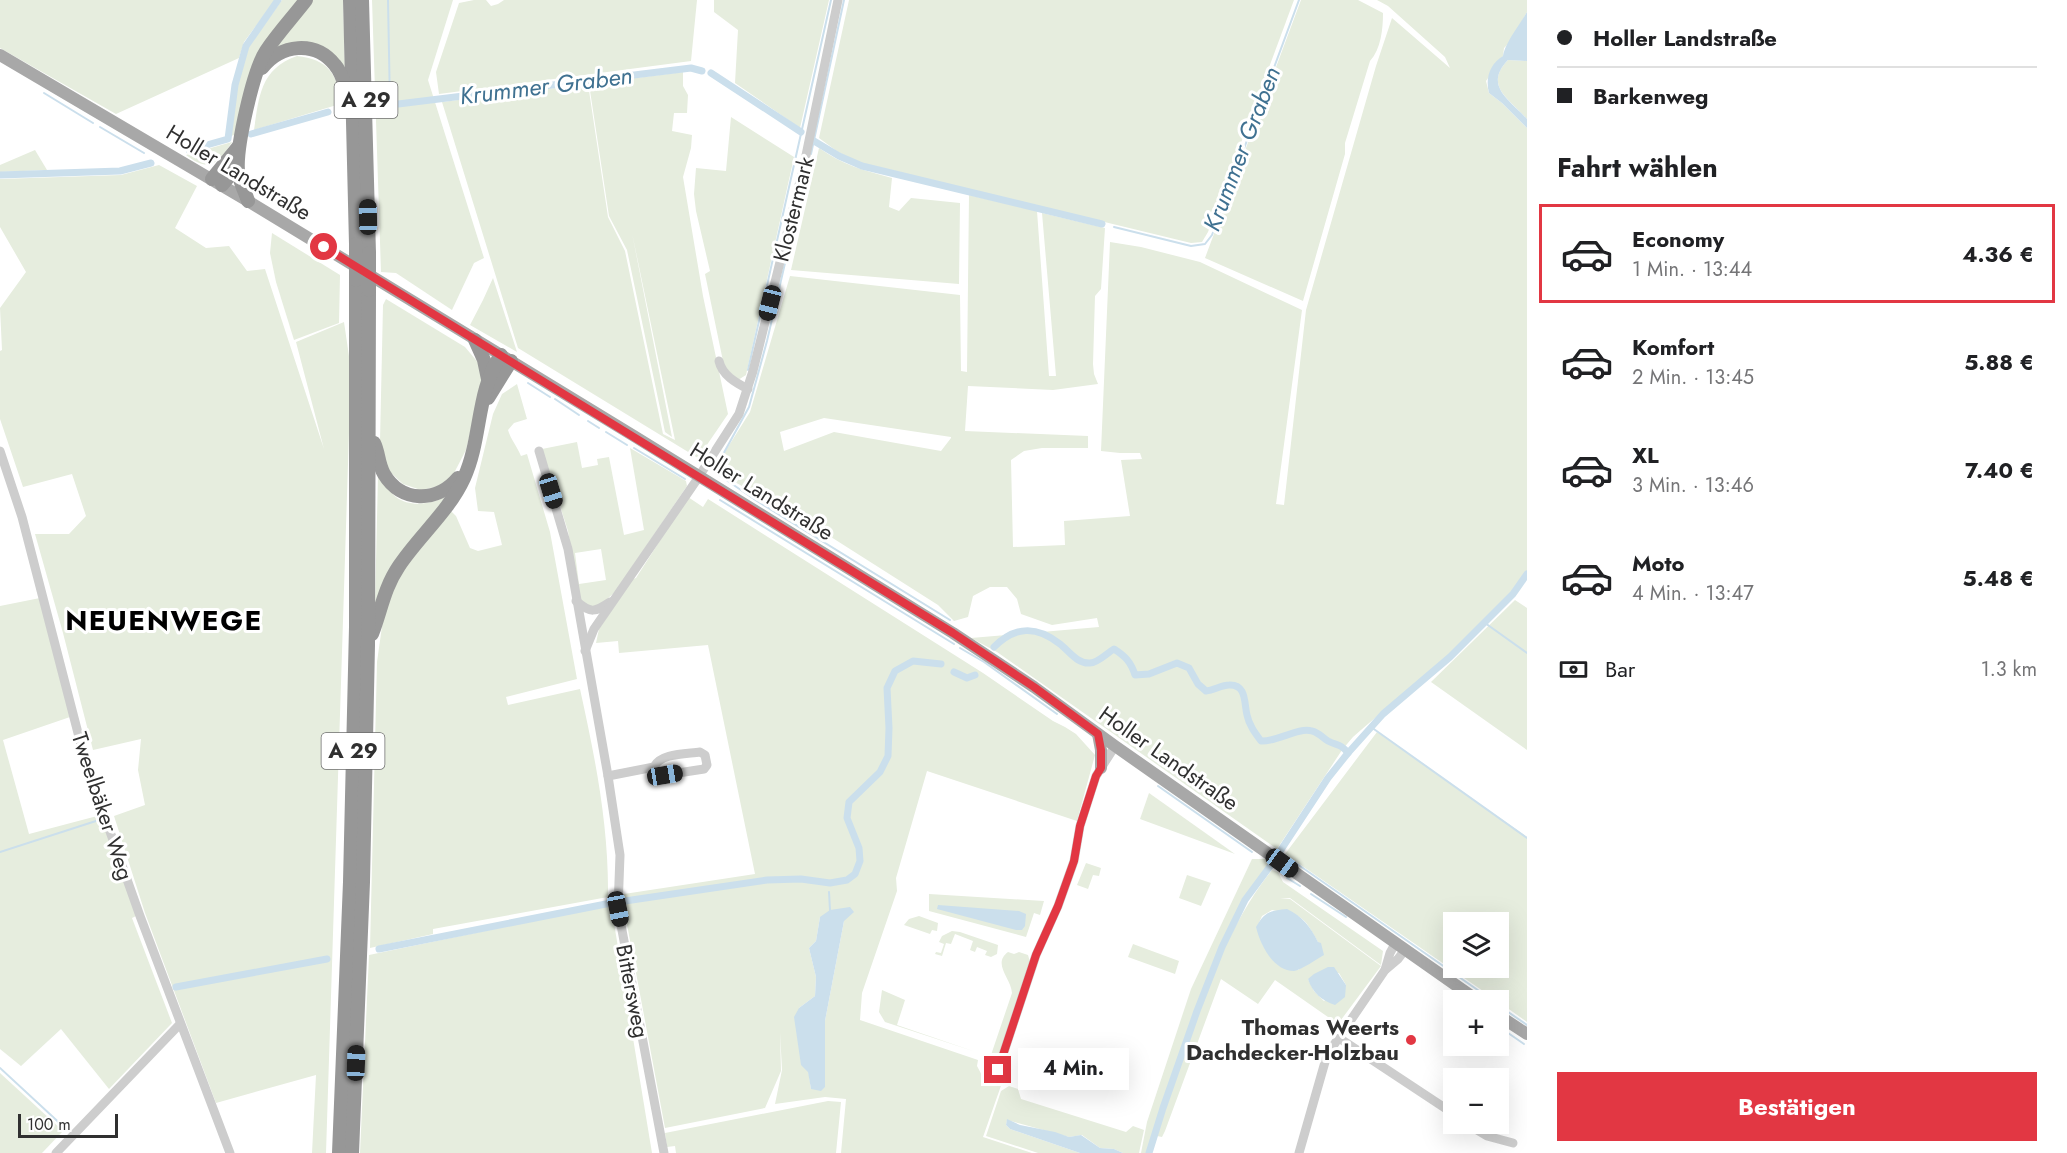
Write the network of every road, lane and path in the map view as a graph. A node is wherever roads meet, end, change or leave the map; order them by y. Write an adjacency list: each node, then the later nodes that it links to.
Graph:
1 (306, 0): 6 (highway)
2 (350, 0): 7 (highway, A 29)
3 (363, 0): 17 (highway, A 29, bridge)
4 (838, 0): 15 (street, Klostermark)
5 (0, 55): 9 (main road, Holler Landstraße)
6 (256, 76): 7 (highway); 8 (highway)
7 (353, 107): 43 (highway, A 29, bridge)
8 (238, 153): 9 (highway); 10 (highway)
9 (217, 182): 10 (main road, Holler Landstraße)
10 (249, 201): 11 (main road, Holler Landstraße)
11 (475, 340): 12 (main road, Holler Landstraße); 14 (highway)
12 (506, 358): 14 (highway); 16 (highway); 21 (main road, Holler Landstraße)
13 (719, 361): 15 (street)
14 (488, 379): 16 (highway)
15 (748, 389): 21 (street, Klostermark)
16 (483, 405): 20 (highway)
17 (369, 433): 20 (highway); 24 (highway, A 29)
18 (0, 451): 34 (street, Tweelbäker Weg)
19 (539, 451): 23 (street, Bittersweg)
20 (468, 464): 24 (highway)
21 (699, 476): 22 (street); 26 (main road, Holler Landstraße)
22 (614, 600): 23 (street); 25 (street)
23 (576, 601): 25 (street, Bittersweg)
24 (368, 645): 44 (highway, A 29)
25 (585, 651): 30 (street, Bittersweg)
26 (1098, 734): 27 (main road, Holler Landstraße); 29 (main road)
27 (1114, 746): 29 (street); 31 (main road, Holler Landstraße)
28 (654, 767): 28 (street); 30 (street)
29 (1101, 768): 37 (street)
30 (608, 776): 45 (street, Bittersweg)
31 (1400, 947): 32 (main road, Holler Landstraße); 36 (street)
32 (1462, 990)
33 (1509, 1022): 35 (main road)
34 (180, 1024): 41 (street); 42 (street, Tweelbäker Weg)
35 (1527, 1034)
36 (1339, 1038): 38 (street); 46 (street)
37 (993, 1074)
38 (1443, 1107)
39 (1484, 1134): 40 (street)
40 (1513, 1143)
41 (56, 1153)
42 (230, 1153)
43 (339, 1153)
44 (352, 1153)
45 (664, 1153)
46 (1299, 1153)

